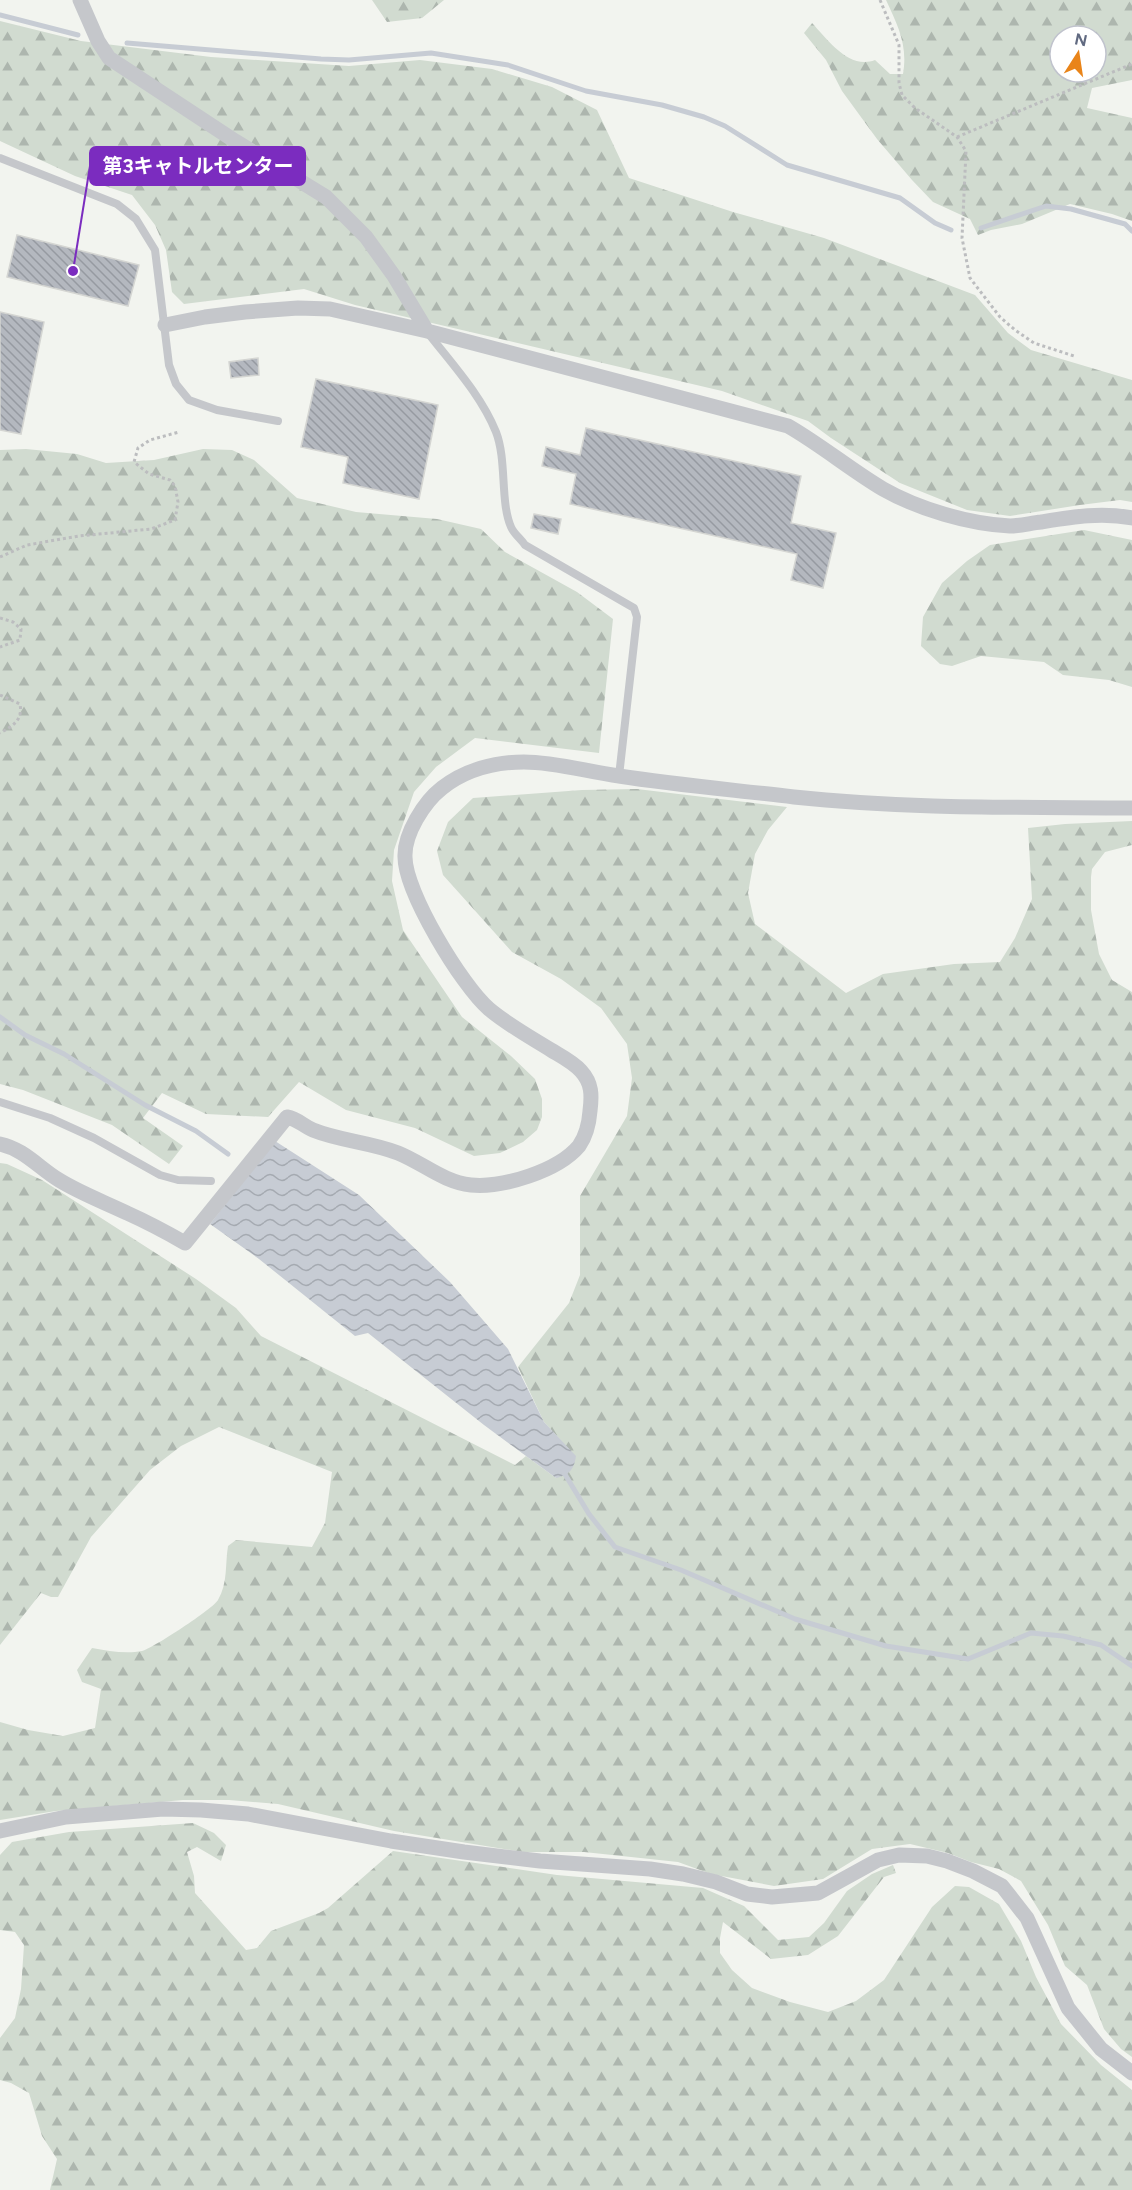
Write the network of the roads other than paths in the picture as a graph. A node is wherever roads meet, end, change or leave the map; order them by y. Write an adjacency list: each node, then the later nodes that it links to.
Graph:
1 (80, 0): 4 (street)
2 (0, 158): 3 (lane)
3 (165, 325): 4 (street); 5 (lane)
4 (427, 331): 6 (street); 7 (lane)
5 (278, 421)
6 (1132, 518)
7 (619, 777): 8 (street); 10 (street)
8 (1132, 808)
9 (0, 1102): 11 (lane)
10 (0, 1144)
11 (211, 1181)
12 (0, 1831): 13 (street)
13 (1132, 2073)

